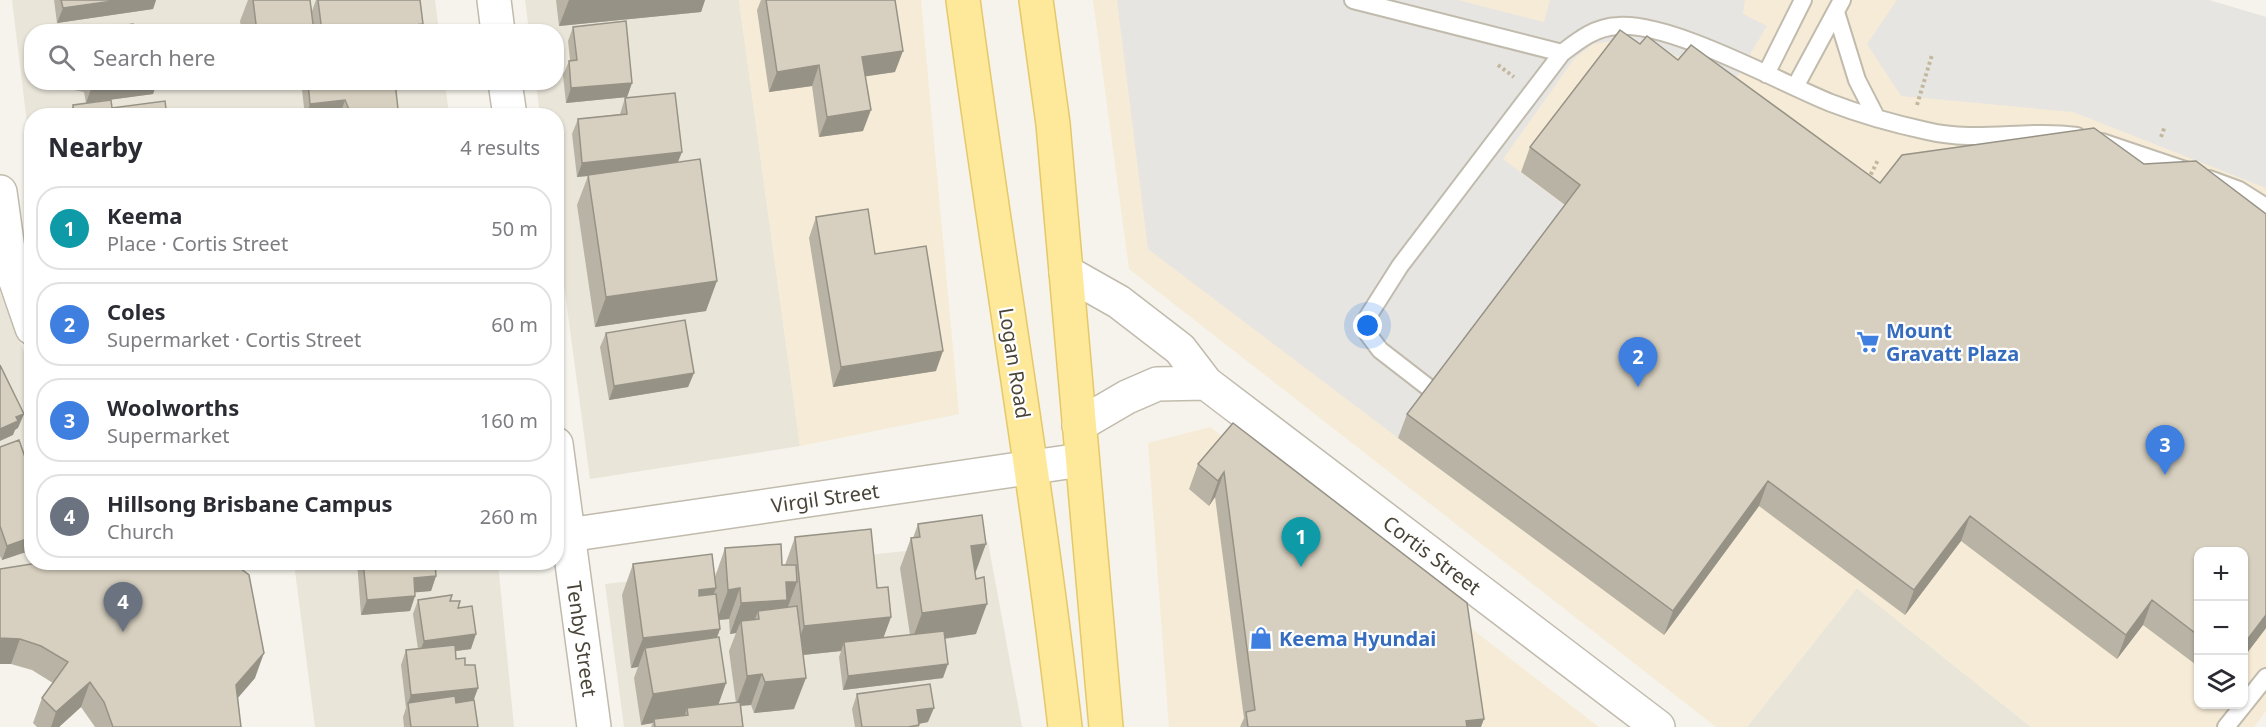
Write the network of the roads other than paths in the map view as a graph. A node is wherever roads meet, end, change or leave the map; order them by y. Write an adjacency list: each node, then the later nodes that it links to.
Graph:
1 (494, 0): 7 (street)
2 (963, 0): 22 (main road, Logan Road)
3 (1036, 0): 16 (main road)
4 (1353, 0): 8 (lane)
5 (1803, 0): 9 (lane)
6 (1839, 6): 10 (lane); 13 (lane)
7 (497, 24)
8 (1562, 53): 9 (lane); 19 (lane)
9 (1766, 74): 10 (lane)
10 (1795, 87): 13 (lane)
11 (506, 90): 12 (street)
12 (509, 108)
13 (1876, 117): 15 (lane)
14 (0, 192): 17 (street)
15 (2266, 207)
16 (1066, 272): 18 (street, Cortis Street); 20 (main road)
17 (24, 306)
18 (1206, 382): 20 (street); 29 (street, Cortis Street)
19 (1433, 391)
20 (1079, 425): 21 (main road)
21 (1081, 460): 22 (street, Virgil Street); 28 (main road)
22 (1031, 468): 24 (street, Virgil Street); 27 (main road, Logan Road)
23 (564, 505): 24 (street, Tenby Street)
24 (568, 535): 26 (street, Tenby Street)
25 (2266, 677): 30 (lane)
26 (594, 727)
27 (1065, 727)
28 (1106, 727)
29 (1658, 727)
30 (2226, 727)

